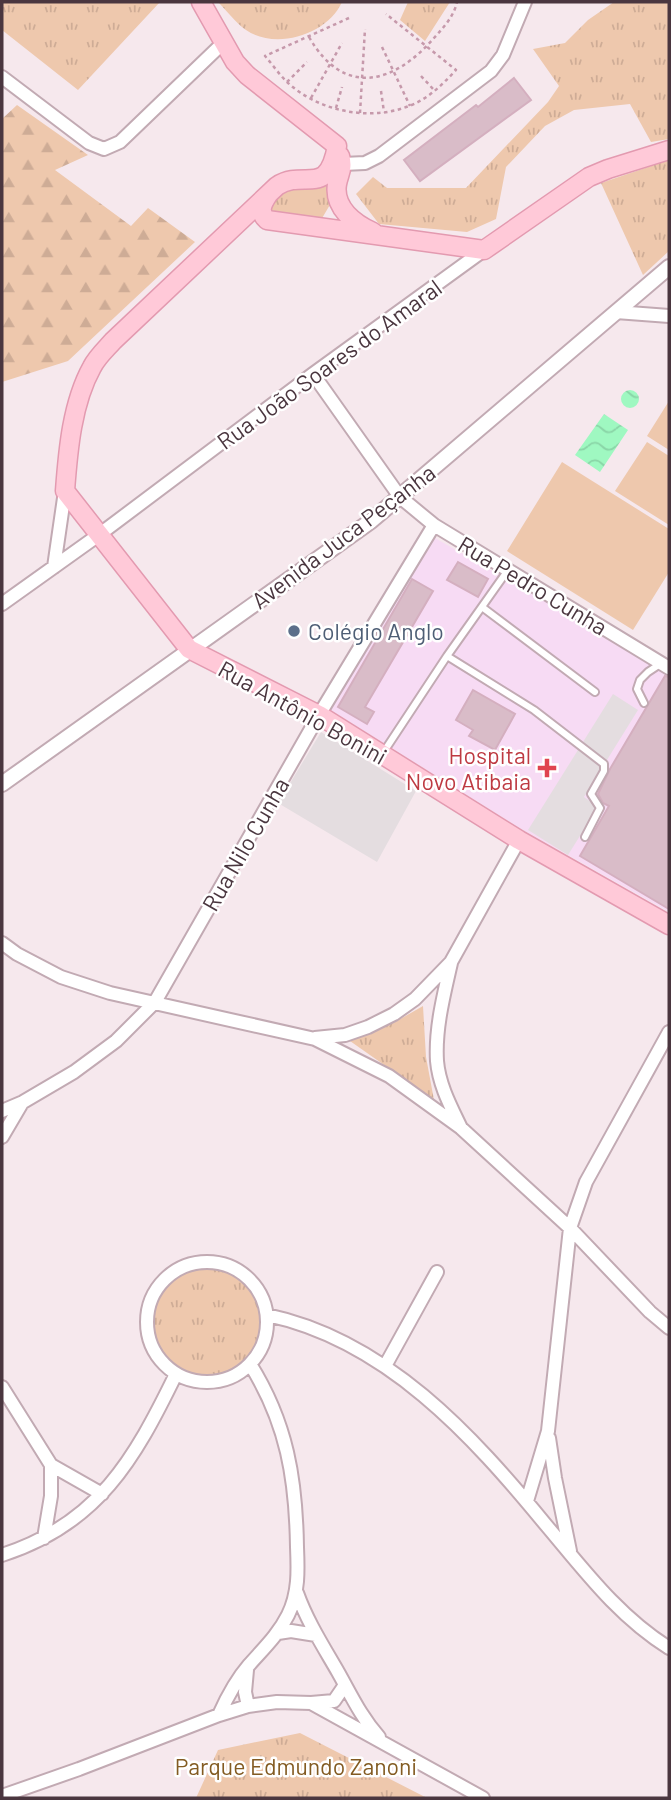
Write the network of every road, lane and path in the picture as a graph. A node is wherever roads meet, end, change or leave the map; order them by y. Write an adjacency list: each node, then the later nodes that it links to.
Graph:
1 (201, 2): 8 (main road)
2 (457, 2): 11 (path)
3 (525, 2): 29 (street)
4 (386, 14): 11 (path)
5 (349, 18): 7 (path)
6 (365, 29): 17 (path)
7 (309, 36): 13 (path); 18 (path)
8 (223, 43): 16 (street); 27 (main road)
9 (342, 43): 13 (path)
10 (382, 47): 14 (path)
11 (427, 47): 14 (path); 21 (path)
12 (307, 62): 18 (path)
13 (330, 65): 17 (path); 22 (path)
14 (394, 72): 17 (path); 23 (path)
15 (421, 76): 21 (path)
16 (2, 77)
17 (362, 77): 25 (path)
18 (287, 82): 22 (path)
19 (342, 87): 24 (path)
20 (381, 91): 26 (path)
21 (435, 92): 23 (path)
22 (311, 99): 24 (path)
23 (410, 106): 26 (path)
24 (335, 108): 25 (path)
25 (360, 113): 26 (path)
26 (385, 113)
27 (337, 146): 29 (main road); 30 (main road)
28 (669, 150): 35 (main road, Rua João Soares do Amaral)
29 (343, 164): 31 (main road)
30 (317, 179): 31 (main road); 32 (main road)
31 (336, 194): 33 (main road); 34 (main road)
32 (268, 195): 33 (main road); 40 (main road)
33 (311, 227): 34 (main road)
34 (397, 239): 35 (main road)
35 (484, 250): 39 (street, Rua João Soares do Amaral)
36 (669, 267): 37 (street, Avenida Juca Peçanha)
37 (616, 313): 38 (street); 41 (street, Avenida Juca Peçanha)
38 (669, 316)
39 (313, 374): 41 (street, Rua Pedro Cunha); 43 (street, Rua João Soares do Amaral)
40 (65, 491): 43 (main road); 44 (street)
41 (400, 498): 42 (street, Rua Pedro Cunha); 48 (street, Avenida Juca Peçanha)
42 (434, 525): 45 (street, Rua Pedro Cunha); 53 (street, Rua Nilo Cunha)
43 (100, 534): 44 (street, Rua João Soares do Amaral); 48 (main road)
44 (54, 567): 46 (street, Rua João Soares do Amaral)
45 (508, 570): 47 (lane); 50 (street, Rua Pedro Cunha)
46 (2, 604)
47 (482, 607): 49 (lane); 51 (lane)
48 (188, 649): 53 (main road, Rua Antônio Bonini); 55 (street, Avenida Juca Peçanha)
49 (447, 656): 54 (lane); 56 (lane)
50 (666, 666): 52 (lane)
51 (595, 692)
52 (644, 704)
53 (319, 715): 54 (main road, Rua Antônio Bonini); 62 (street, Rua Nilo Cunha)
54 (382, 755): 57 (main road, Rua Antônio Bonini)
55 (4, 779)
56 (585, 837)
57 (519, 840): 58 (main road, Rua Antônio Bonini); 60 (street)
58 (669, 925)
59 (2, 943): 62 (street)
60 (451, 962): 61 (street); 63 (street)
61 (415, 999): 63 (street); 65 (street)
62 (155, 1002): 65 (street); 66 (street, Rua Nilo Cunha)
63 (441, 1007): 68 (street)
64 (669, 1031): 70 (street)
65 (315, 1039): 68 (street)
66 (23, 1102): 67 (street, Rua Nilo Cunha); 69 (street)
67 (2, 1111)
68 (461, 1128): 70 (street)
69 (2, 1138)
70 (570, 1228): 73 (street); 78 (street)
71 (437, 1272): 75 (street)
72 (267, 1315): 74 (street); 75 (street); 76 (street)
73 (669, 1328)
74 (250, 1364): 76 (street); 85 (street)
75 (385, 1366): 81 (street)
76 (176, 1374): 80 (street)
77 (2, 1387): 79 (street)
78 (548, 1431): 81 (street); 84 (street)
79 (51, 1465): 80 (street); 82 (street)
80 (102, 1493): 82 (street)
81 (527, 1501): 84 (street)
82 (44, 1538): 83 (street)
83 (2, 1555)
84 (571, 1558): 88 (street)
85 (297, 1593): 86 (street); 87 (street)
86 (278, 1633): 87 (street); 89 (street)
87 (316, 1635): 90 (street)
88 (669, 1648)
89 (247, 1667): 92 (street); 93 (street)
90 (345, 1685): 91 (street); 94 (street)
91 (311, 1703): 92 (street); 94 (street)
92 (248, 1706): 93 (street)
93 (219, 1715): 95 (street)
94 (386, 1745): 96 (street)
95 (2, 1796)
96 (483, 1798)

